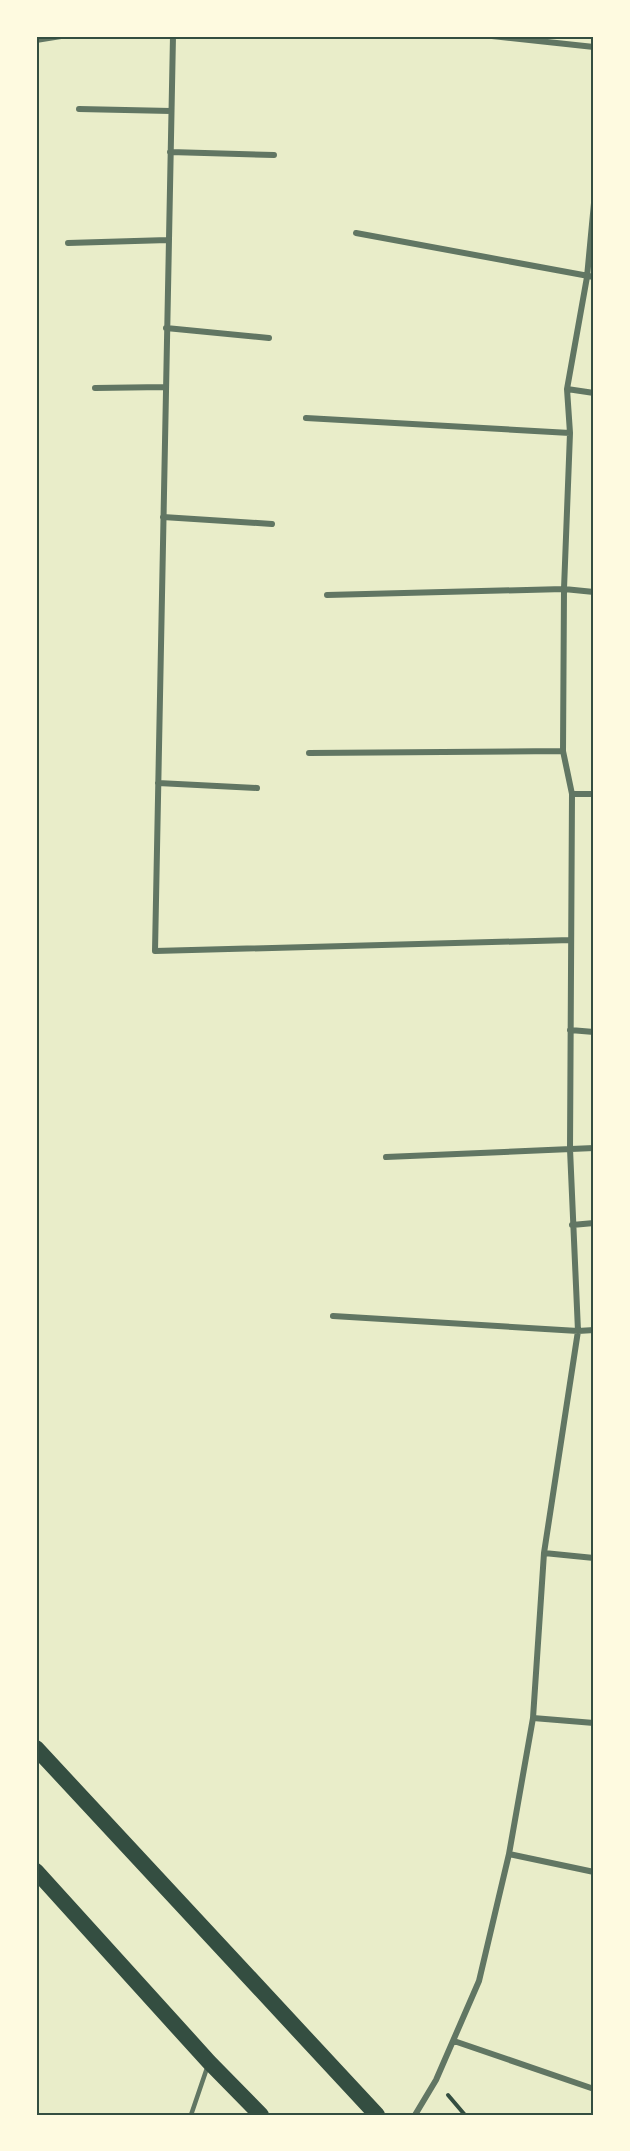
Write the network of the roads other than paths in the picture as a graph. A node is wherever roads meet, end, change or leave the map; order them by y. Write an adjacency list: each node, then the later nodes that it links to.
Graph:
1 (60, 36): 4 (street)
2 (172, 36): 7 (street)
3 (492, 36): 5 (street)
4 (36, 40)
5 (594, 47)
6 (79, 109): 7 (street)
7 (171, 111): 8 (street)
8 (170, 152): 9 (street); 12 (street)
9 (274, 155)
10 (594, 203): 14 (street)
11 (356, 233): 14 (street)
12 (168, 240): 13 (street); 15 (street)
13 (68, 243)
14 (591, 277): 19 (street)
15 (166, 328): 16 (street); 17 (street)
16 (269, 338)
17 (165, 387): 18 (street); 23 (street)
18 (95, 388)
19 (567, 389): 20 (street); 22 (street)
20 (594, 393)
21 (306, 418): 22 (street)
22 (570, 433): 25 (street)
23 (163, 517): 24 (street); 30 (street)
24 (272, 524)
25 (564, 589): 26 (street); 27 (street); 28 (street)
26 (594, 592)
27 (327, 596)
28 (563, 751): 29 (street); 32 (street)
29 (309, 753)
30 (158, 783): 31 (street); 34 (street)
31 (257, 788)
32 (572, 794): 33 (street); 34 (street)
33 (594, 794)
34 (571, 940): 35 (street)
35 (570, 1030): 36 (street); 38 (street)
36 (594, 1032)
37 (594, 1148): 38 (street)
38 (570, 1149): 39 (street); 41 (street)
39 (386, 1157)
40 (594, 1223): 41 (street)
41 (572, 1225): 44 (street)
42 (333, 1316): 44 (street)
43 (594, 1330): 44 (street)
44 (578, 1331): 45 (street)
45 (544, 1553): 46 (street); 47 (street)
46 (594, 1558)
47 (533, 1718): 48 (street); 50 (street)
48 (594, 1723)
49 (36, 1748): 58 (highway)
50 (509, 1854): 52 (street); 53 (street)
51 (36, 1871): 54 (highway)
52 (594, 1872)
53 (454, 2041): 55 (street); 59 (street)
54 (209, 2062): 56 (lane); 57 (highway)
55 (594, 2089)
56 (192, 2115)
57 (261, 2115)
58 (377, 2115)
59 (415, 2115)

